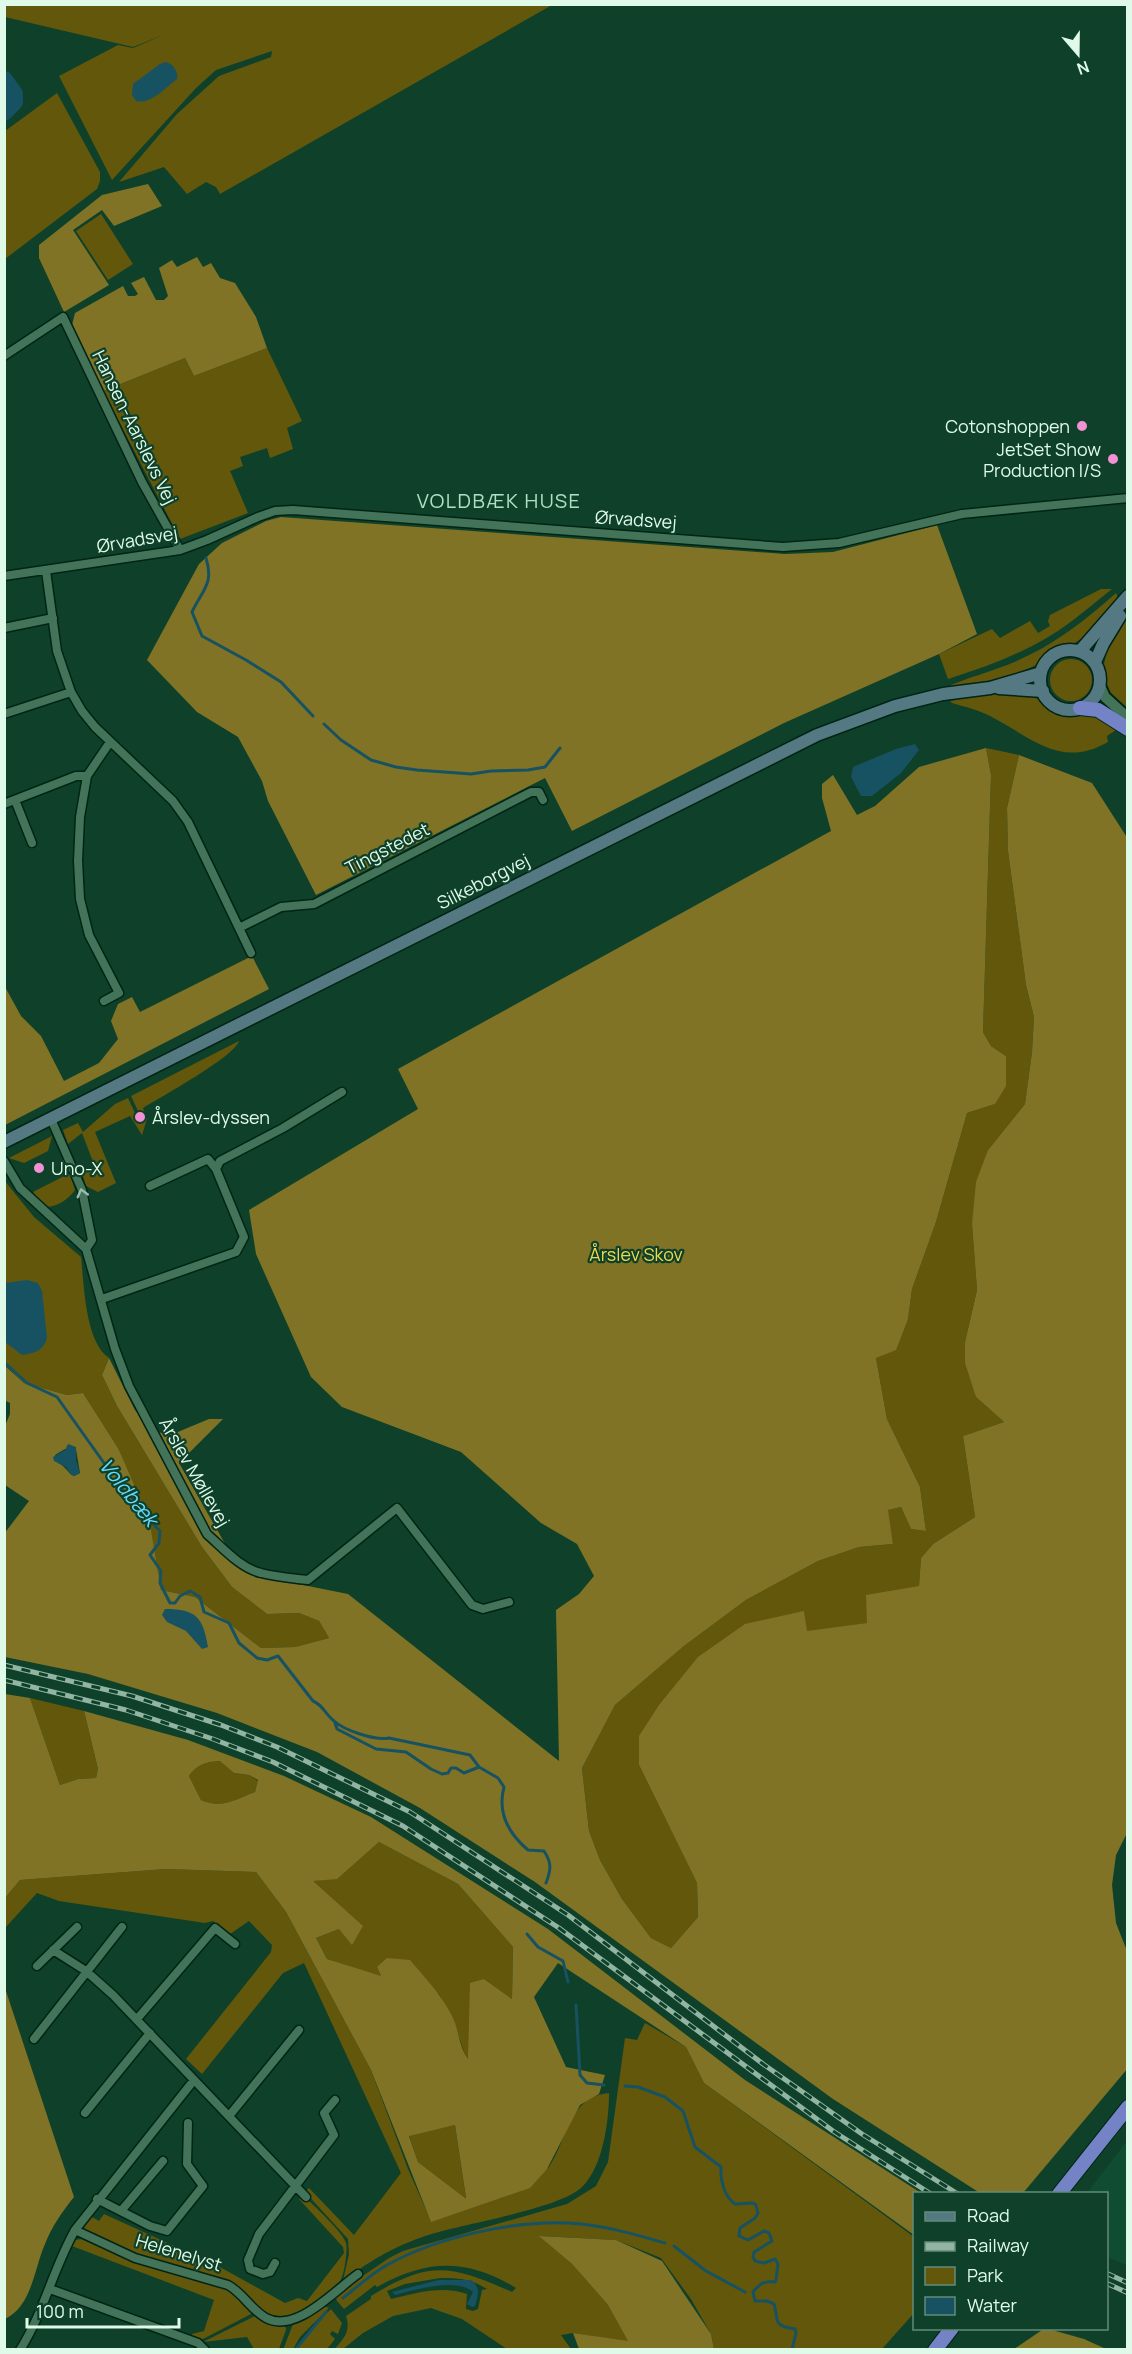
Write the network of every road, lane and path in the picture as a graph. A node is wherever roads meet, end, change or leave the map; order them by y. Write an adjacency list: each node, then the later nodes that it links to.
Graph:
1 (4, 356): 3 (street, Hansen-Aarslevs Vej)
2 (1128, 498): 3 (street, Ørvadsvej)
3 (180, 550): 4 (street, Ørvadsvej)
4 (46, 570): 5 (street, Ørvadsvej); 8 (street)
5 (4, 576)
6 (1128, 596): 10 (main road)
7 (1128, 607): 11 (main road)
8 (53, 618): 9 (street); 15 (street)
9 (4, 628)
10 (1080, 651): 11 (main road); 12 (main road)
11 (1095, 662): 13 (main road)
12 (1041, 673): 14 (main road, Silkeborgvej); 16 (main road)
13 (1100, 686): 17 (main road); 19 (street)
14 (990, 688): 16 (main road, Silkeborgvej); 31 (main road, Silkeborgvej)
15 (71, 692): 18 (street); 21 (street)
16 (1043, 692): 17 (main road)
17 (1080, 708): 20 (highway)
18 (4, 714)
19 (1128, 718)
20 (1128, 729)
21 (110, 742): 22 (street); 27 (street)
22 (87, 776): 23 (street); 29 (street)
23 (15, 800): 25 (street); 26 (street)
24 (543, 800): 27 (street, Tingstedet)
25 (4, 804)
26 (32, 843)
27 (239, 928): 28 (street)
28 (251, 953)
29 (104, 1001)
30 (342, 1092): 34 (street)
31 (51, 1119): 32 (main road, Silkeborgvej); 36 (street, Årslev Møllevej, one-way to 31)
32 (4, 1142)
33 (4, 1161): 36 (street, Årslev Møllevej)
34 (216, 1169): 35 (street); 37 (street)
35 (150, 1186)
36 (86, 1249): 37 (street, Årslev Møllevej)
37 (102, 1299): 38 (street, Årslev Møllevej)
38 (509, 1602)
39 (77, 1927): 42 (street)
40 (122, 1927): 44 (street)
41 (235, 1944): 45 (street)
42 (53, 1950): 43 (street); 44 (street)
43 (36, 1966)
44 (86, 1971): 45 (street); 48 (street)
45 (137, 2019): 47 (street)
46 (298, 2030): 53 (street)
47 (150, 2033): 49 (street); 52 (street)
48 (34, 2039)
49 (194, 2080): 53 (street); 59 (street)
50 (335, 2100): 56 (street, Helenelyst)
51 (1128, 2107): 57 (highway)
52 (85, 2113)
53 (229, 2116): 56 (street)
54 (188, 2123): 60 (street, Helenelyst)
55 (162, 2161): 60 (street, Helenelyst)
56 (296, 2186): 58 (street); 62 (street, Helenelyst)
57 (1060, 2192)
58 (306, 2197)
59 (97, 2199): 60 (street, Helenelyst); 61 (street)
60 (121, 2211)
61 (75, 2230): 63 (street, Helenelyst); 64 (street)
62 (275, 2263)
63 (358, 2274)
64 (50, 2289): 66 (street); 67 (street)
65 (950, 2330): 68 (highway)
66 (20, 2349)
67 (205, 2349)
68 (935, 2349)

